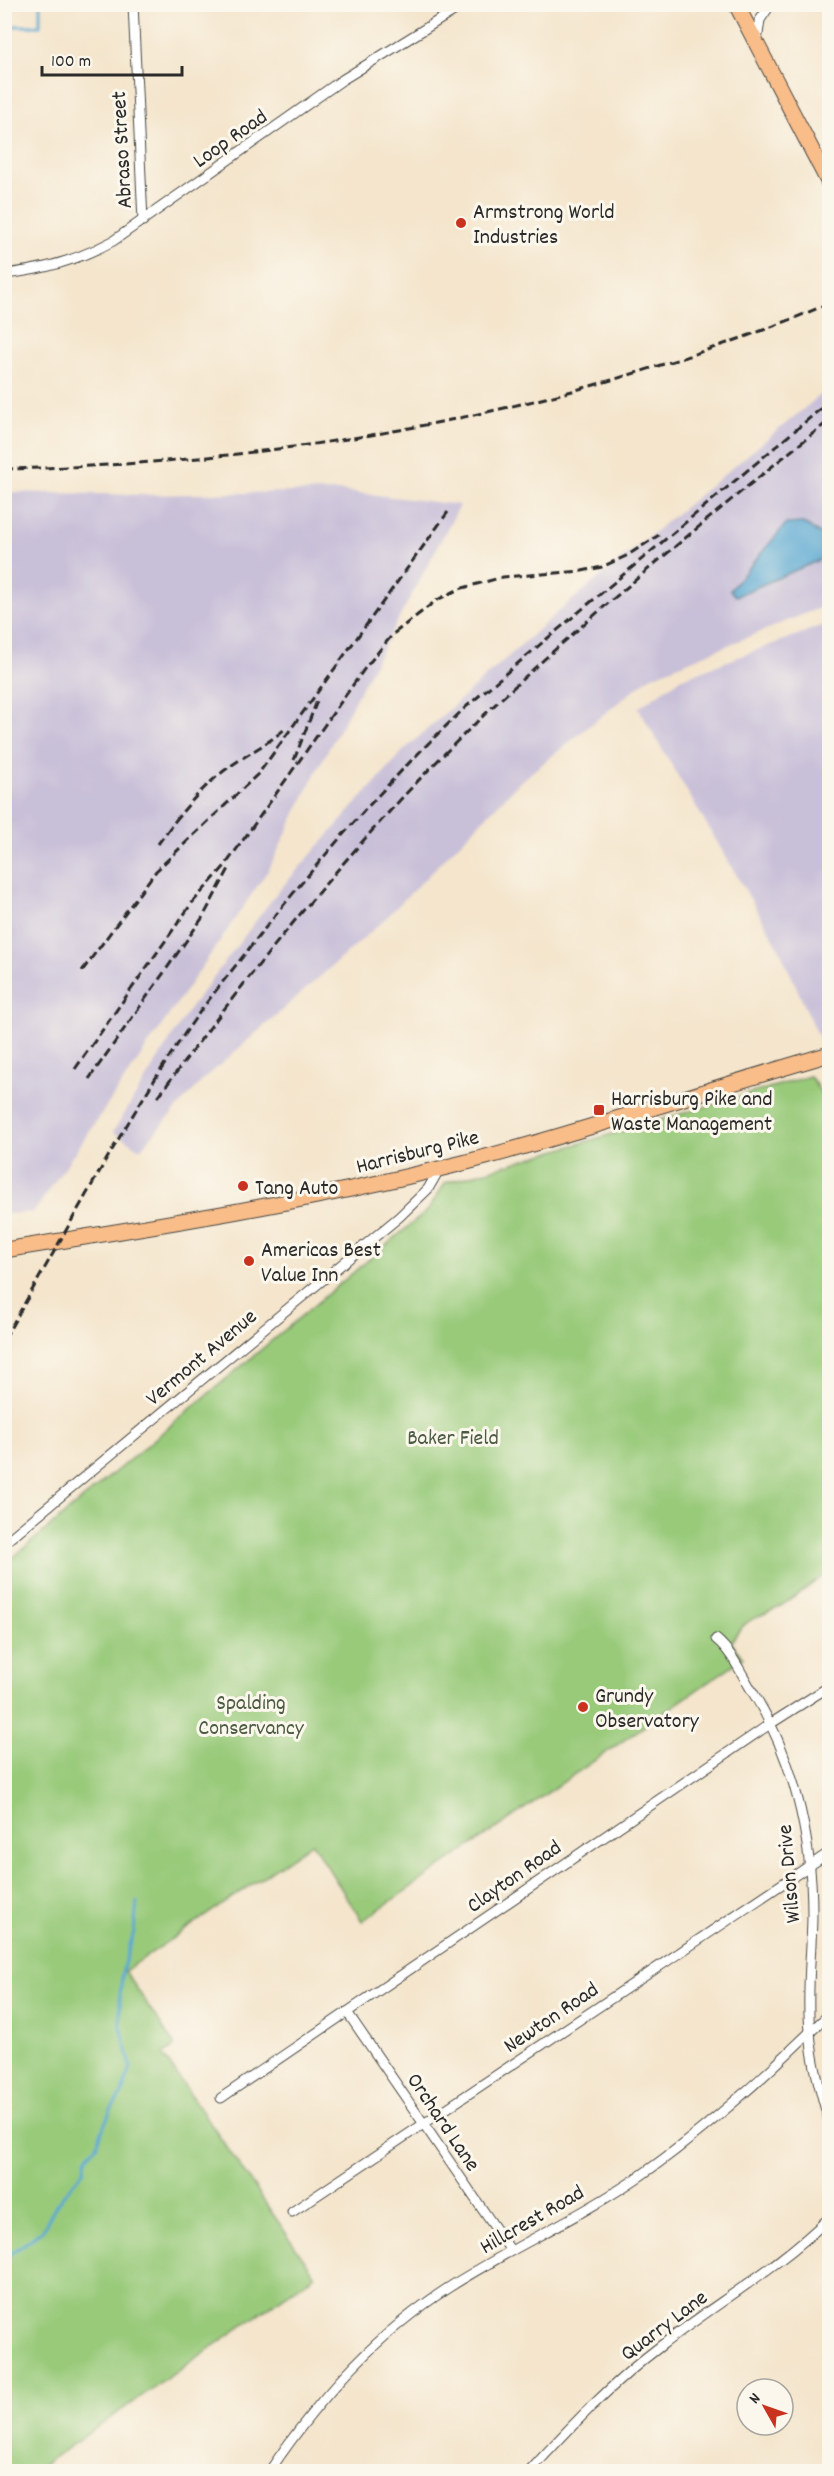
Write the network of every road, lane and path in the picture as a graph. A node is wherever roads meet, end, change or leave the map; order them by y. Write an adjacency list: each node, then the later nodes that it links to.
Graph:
1 (133, 4): 7 (street, Abraso Street)
2 (465, 4): 7 (street, Loop Road)
3 (736, 4): 5 (main road)
4 (771, 4): 5 (street)
5 (757, 45): 6 (main road)
6 (830, 184)
7 (143, 221): 8 (street, Loop Road)
8 (4, 274)
9 (830, 1054): 10 (main road, Harrisburg Pike)
10 (440, 1168): 11 (main road, Harrisburg Pike); 12 (street, Vermont Avenue)
11 (4, 1250)
12 (4, 1543)
13 (716, 1638): 15 (street, Wilson Drive)
14 (830, 1686): 15 (street, Clayton Road)
15 (770, 1724): 17 (street, Wilson Drive); 18 (street, Clayton Road)
16 (830, 1852): 17 (street, Newton Road)
17 (810, 1864): 20 (street, Wilson Drive); 22 (street, Newton Road)
18 (347, 2012): 21 (street, Clayton Road); 22 (street, Orchard Lane)
19 (830, 2014): 20 (street, Hillcrest Road)
20 (810, 2031): 23 (street, Wilson Drive); 26 (street, Hillcrest Road)
21 (221, 2098)
22 (424, 2124): 24 (street, Newton Road); 26 (street, Orchard Lane)
23 (830, 2124)
24 (292, 2212)
25 (830, 2217): 28 (street, Quarry Lane)
26 (511, 2251): 27 (street, Hillcrest Road)
27 (269, 2472)
28 (529, 2472)

